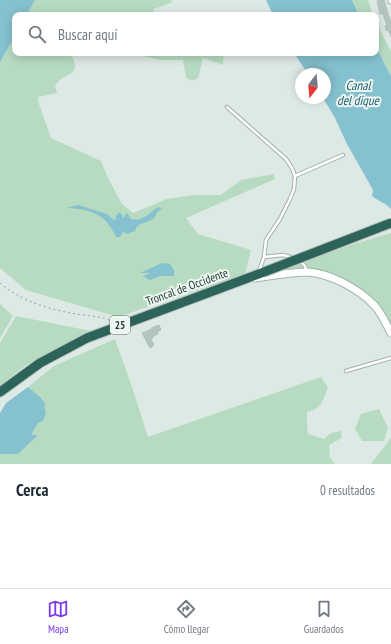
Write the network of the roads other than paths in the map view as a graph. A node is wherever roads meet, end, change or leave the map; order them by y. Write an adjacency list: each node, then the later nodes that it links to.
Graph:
1 (227, 107): 3 (lane)
2 (343, 155): 3 (lane)
3 (295, 176): 5 (lane)
4 (391, 223): 7 (highway, Troncal de Occidente / 25, bridge)
5 (264, 257): 6 (lane); 7 (lane)
6 (307, 272): 7 (street); 8 (street)
7 (257, 274): 11 (highway, Troncal de Occidente / 25)
8 (391, 333)
9 (391, 358): 10 (lane)
10 (346, 371)
11 (0, 392)

